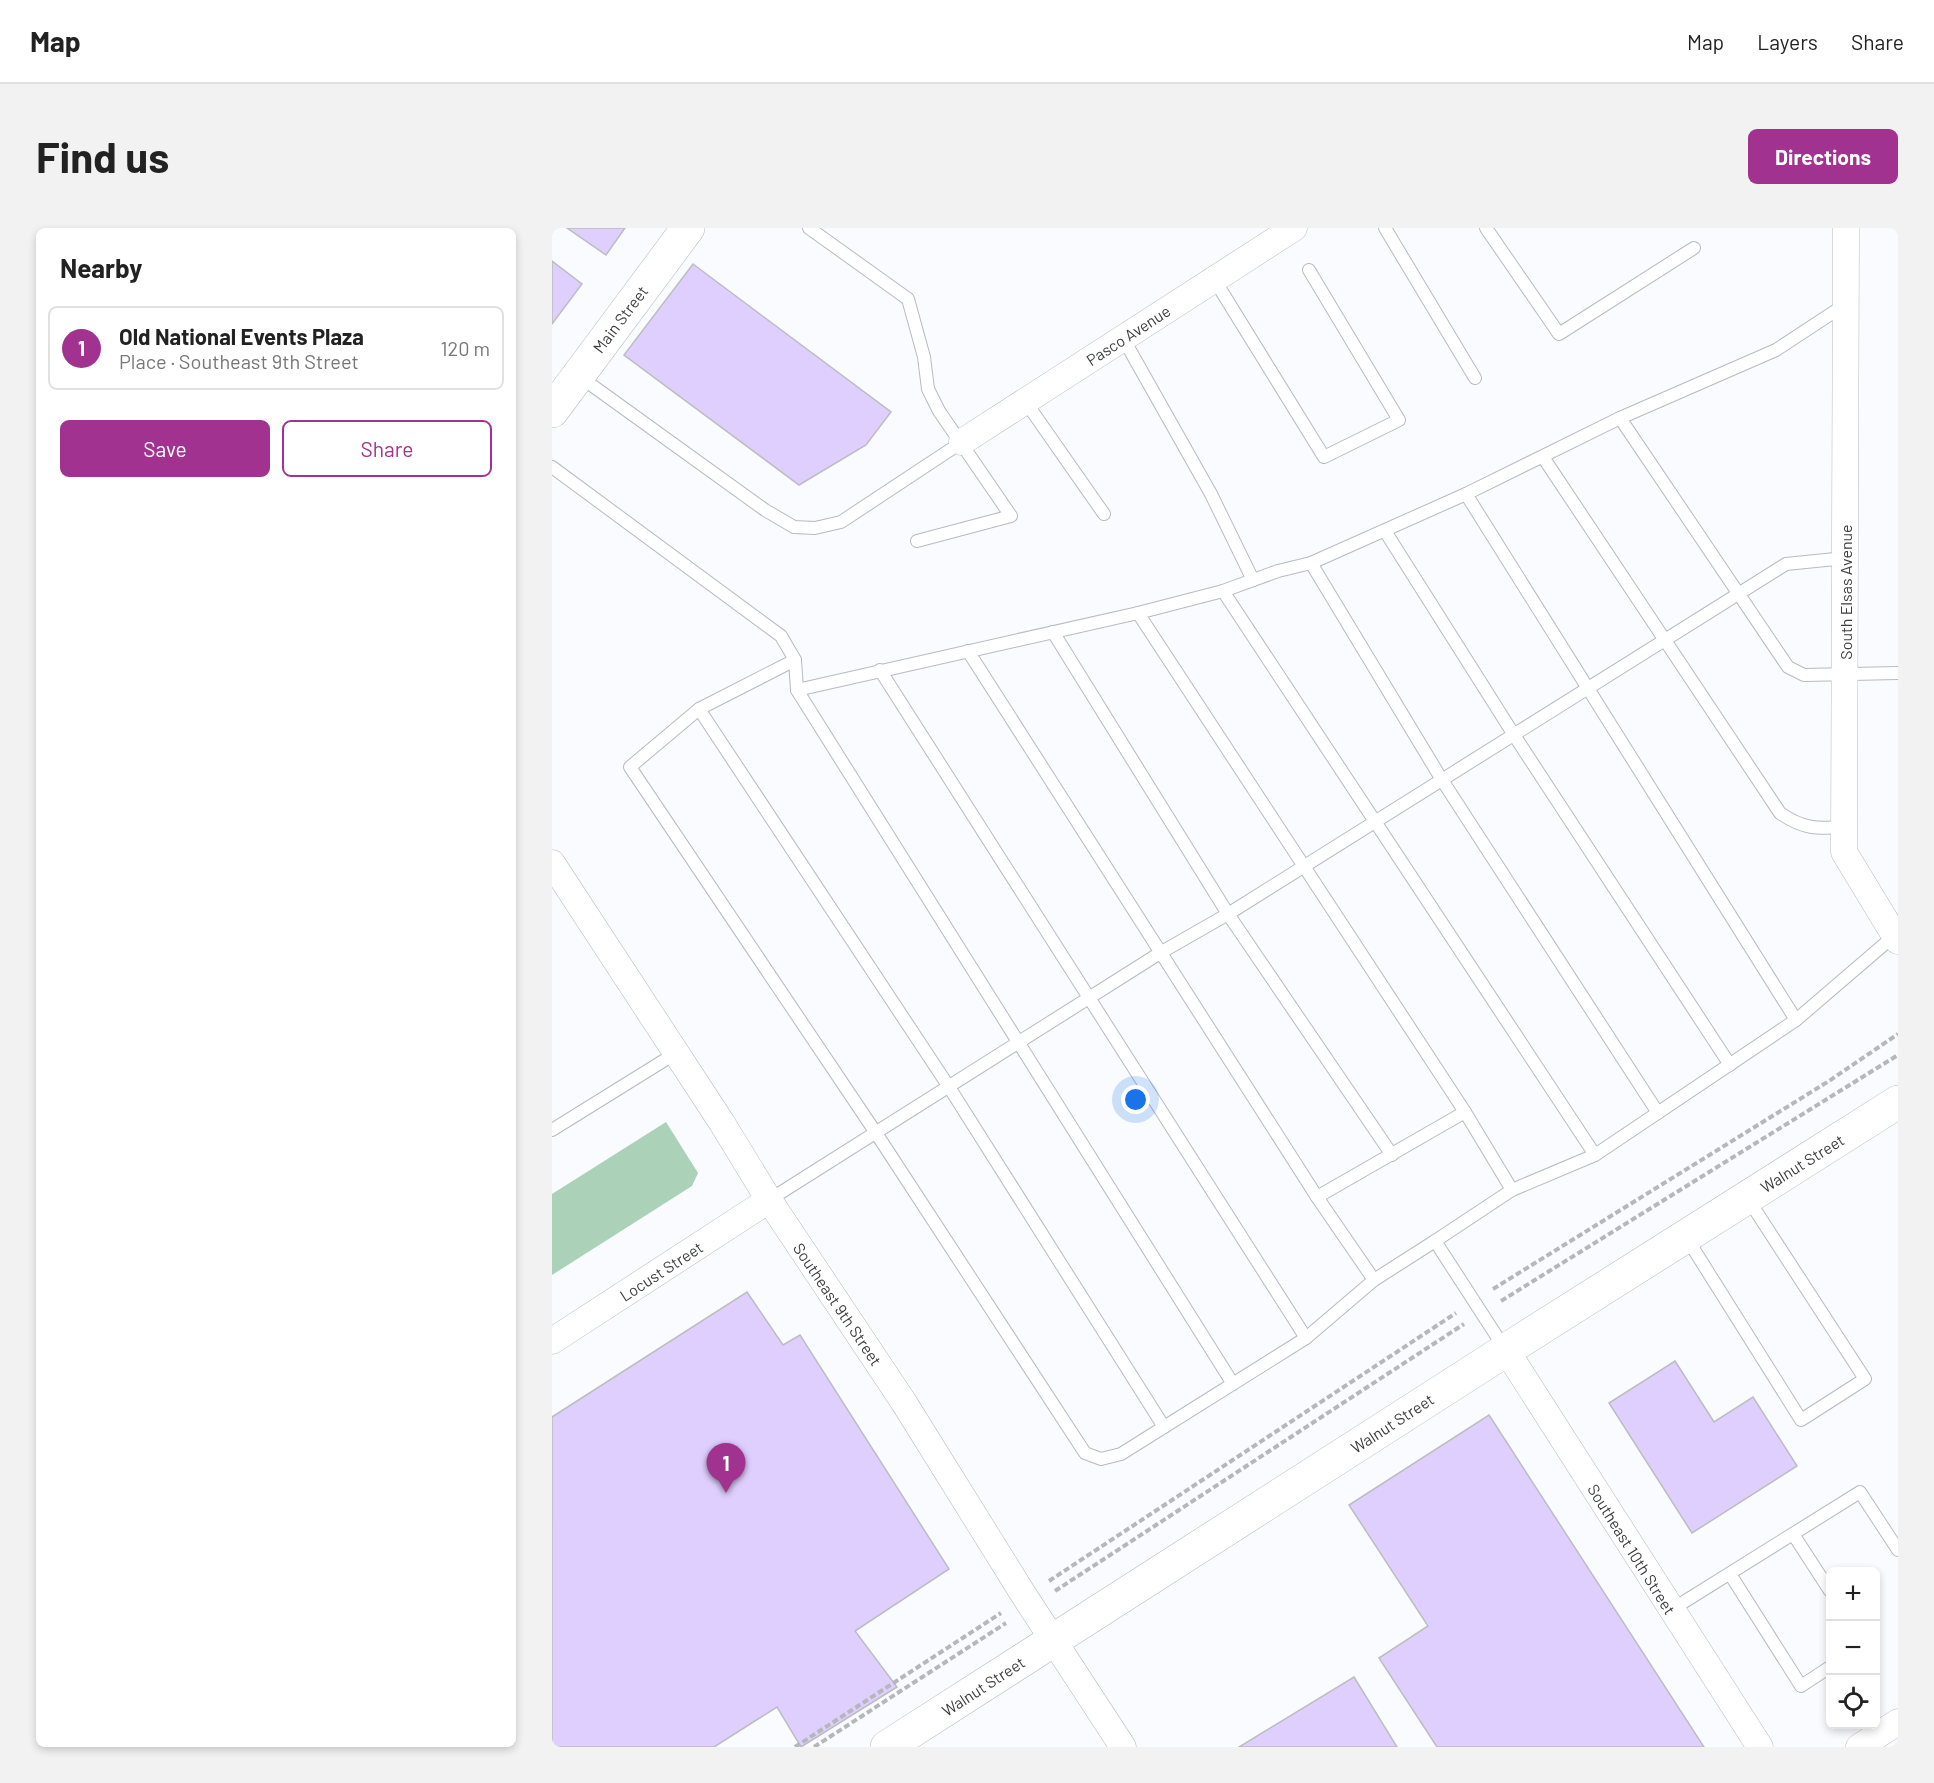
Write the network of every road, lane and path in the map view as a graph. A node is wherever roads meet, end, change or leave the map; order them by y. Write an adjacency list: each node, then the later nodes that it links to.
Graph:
1 (688, 228): 12 (main road, Main Street)
2 (809, 228): 17 (lane)
3 (1294, 228): 9 (street, Pasco Avenue)
4 (1385, 228): 13 (lane)
5 (1486, 228): 7 (lane)
6 (1846, 228): 10 (street, South Elsas Avenue)
7 (1694, 248)
8 (1309, 270): 9 (lane)
9 (1214, 279): 11 (street, Pasco Avenue)
10 (1846, 304): 16 (lane); 24 (street, South Elsas Avenue)
11 (1123, 338): 14 (street, Pasco Avenue); 26 (lane)
12 (578, 376): 15 (main road, Main Street); 17 (lane)
13 (1475, 378)
14 (1025, 401): 17 (street, Pasco Avenue); 21 (lane)
15 (552, 411)
16 (1620, 418): 18 (lane); 28 (lane)
17 (962, 442): 23 (lane)
18 (1543, 457): 20 (lane); 31 (lane)
19 (552, 467): 33 (lane)
20 (1466, 494): 22 (lane); 37 (lane)
21 (1104, 514)
22 (1385, 531): 25 (lane); 40 (lane)
23 (917, 541)
24 (1845, 558): 28 (lane); 36 (street, South Elsas Avenue)
25 (1311, 563): 26 (lane); 41 (lane)
26 (1253, 580): 27 (lane)
27 (1222, 591): 29 (lane); 42 (lane)
28 (1739, 594): 31 (lane); 36 (lane)
29 (1138, 613): 30 (lane); 45 (lane)
30 (1053, 632): 32 (lane); 46 (lane)
31 (1663, 641): 37 (lane); 43 (lane)
32 (968, 651): 34 (lane); 48 (lane)
33 (795, 660): 38 (lane); 39 (lane)
34 (880, 670): 38 (lane); 49 (lane)
35 (1898, 673): 36 (lane)
36 (1845, 674): 43 (street, South Elsas Avenue)
37 (1587, 689): 40 (lane); 50 (lane)
38 (797, 690): 52 (lane)
39 (699, 709): 56 (lane); 61 (lane)
40 (1514, 735): 41 (lane); 55 (lane)
41 (1442, 780): 42 (lane); 59 (lane)
42 (1374, 822): 45 (lane); 63 (lane)
43 (1844, 827): 47 (street, South Elsas Avenue)
44 (552, 863): 53 (street, Southeast 9th Street)
45 (1304, 866): 46 (lane); 58 (lane)
46 (1228, 914): 48 (lane); 62 (lane)
47 (1896, 938): 50 (lane)
48 (1161, 953): 49 (lane); 65 (lane)
49 (1090, 998): 52 (lane); 74 (lane)
50 (1796, 1020): 55 (lane)
51 (1898, 1034): 71 (path)
52 (1019, 1043): 56 (lane); 76 (lane)
53 (676, 1053): 60 (lane); 67 (street, Southeast 9th Street)
54 (1898, 1055): 72 (path)
55 (1730, 1065): 59 (lane)
56 (949, 1087): 61 (lane); 77 (lane)
57 (1898, 1102): 66 (main road, Walnut Street)
58 (1465, 1112): 62 (lane); 64 (lane)
59 (1658, 1113): 63 (lane)
60 (552, 1130)
61 (876, 1133): 67 (lane); 77 (lane)
62 (1392, 1155): 65 (lane)
63 (1595, 1155): 64 (lane)
64 (1512, 1190): 69 (lane)
65 (1317, 1197): 70 (lane)
66 (1747, 1198): 68 (main road, Walnut Street); 68 (lane)
67 (769, 1200): 73 (street, Locust Street); 82 (street, Southeast 9th Street)
68 (1685, 1236): 75 (main road, Walnut Street)
69 (1435, 1241): 70 (lane); 71 (lane)
70 (1374, 1280): 74 (lane)
71 (1474, 1300): 72 (lane); 82 (path)
72 (1482, 1313): 75 (lane); 82 (path)
73 (554, 1334)
74 (1306, 1338): 76 (lane)
75 (1506, 1350): 83 (street, Southeast 10th Street); 84 (main road, Walnut Street)
76 (1233, 1384): 77 (lane)
77 (1164, 1426)
78 (1793, 1534): 79 (lane); 80 (lane); 81 (lane)
79 (1898, 1550)
80 (1730, 1574): 83 (lane); 85 (lane)
81 (1826, 1585)
82 (1028, 1602): 84 (street, Southeast 9th Street); 87 (path); 88 (path)
83 (1671, 1610): 91 (street, Southeast 10th Street)
84 (1053, 1640): 89 (main road, Walnut Street); 90 (street, Southeast 9th Street)
85 (1826, 1670)
86 (1898, 1722): 92 (street)
87 (795, 1747)
88 (814, 1747)
89 (887, 1747)
90 (1123, 1747)
91 (1760, 1747)
92 (1859, 1747)

